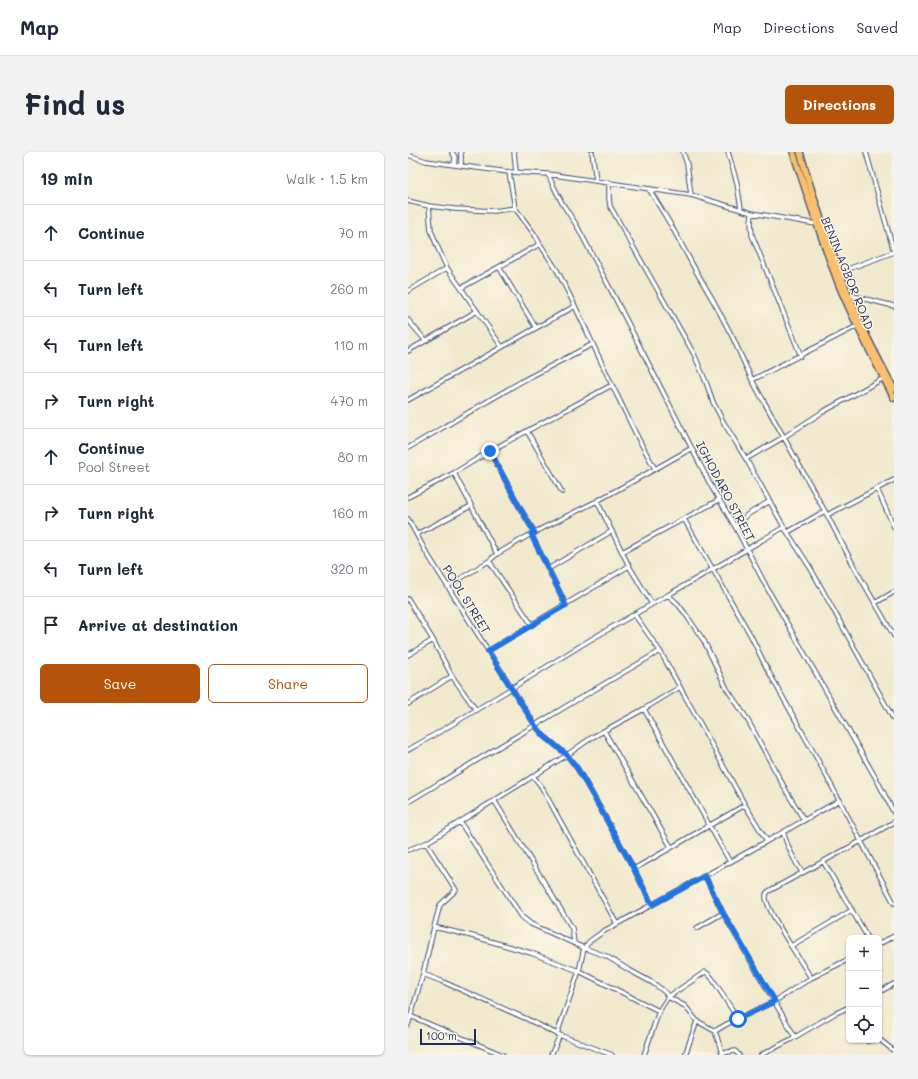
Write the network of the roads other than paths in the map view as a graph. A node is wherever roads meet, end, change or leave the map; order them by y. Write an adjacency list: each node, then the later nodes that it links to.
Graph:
1 (452, 152): 11 (street)
2 (461, 152): 12 (street)
3 (514, 152): 14 (street)
4 (592, 152): 16 (street)
5 (683, 152): 19 (street)
6 (728, 152): 23 (street)
7 (793, 152): 25 (highway, BENIN AGBOR ROAD)
8 (800, 152): 29 (highway, BENIN AGBOR ROAD)
9 (866, 152): 29 (street)
10 (408, 155): 11 (street)
11 (454, 164): 12 (street)
12 (461, 165): 13 (street)
13 (509, 172): 14 (street); 22 (street)
14 (516, 172): 15 (street)
15 (548, 174): 16 (street); 53 (street, IGHODARO STREET)
16 (596, 180): 17 (street)
17 (609, 182): 18 (street); 55 (street)
18 (649, 189): 19 (street); 45 (street)
19 (691, 195): 23 (street)
20 (408, 201): 21 (street)
21 (429, 206): 22 (street); 27 (street)
22 (515, 208): 26 (street)
23 (741, 209): 24 (street)
24 (752, 213): 25 (street); 43 (street)
25 (816, 224): 37 (highway, BENIN AGBOR ROAD)
26 (540, 244): 28 (street); 33 (street)
27 (447, 268): 30 (street); 31 (street)
28 (499, 268): 30 (street); 38 (street)
29 (840, 272): 32 (highway, BENIN AGBOR ROAD)
30 (461, 288): 35 (street)
31 (408, 291)
32 (849, 295): 34 (street); 47 (highway, BENIN AGBOR ROAD)
33 (575, 306): 38 (street); 40 (street)
34 (894, 306)
35 (477, 311): 39 (street); 41 (street)
36 (408, 320): 39 (street)
37 (857, 326): 43 (street); 44 (highway, BENIN AGBOR ROAD)
38 (536, 328): 41 (street)
39 (426, 341): 42 (street)
40 (593, 344): 46 (street); 52 (street)
41 (502, 347): 49 (street)
42 (408, 351)
43 (801, 356): 45 (street)
44 (884, 378): 48 (highway, BENIN AGBOR ROAD); 51 (street)
45 (752, 380): 51 (street)
46 (612, 385): 50 (street); 56 (street)
47 (894, 389)
48 (894, 398)
49 (408, 400)
50 (527, 430): 54 (street); 60 (street)
51 (784, 437): 55 (street); 66 (street)
52 (408, 448)
53 (692, 448): 56 (street); 62 (street, IGHODARO STREET)
54 (490, 451): 57 (street); 75 (street)
55 (746, 459): 64 (street)
56 (655, 469): 63 (street)
57 (454, 473): 61 (street); 65 (street)
58 (894, 480): 59 (street)
59 (877, 489): 66 (street); 70 (street)
60 (562, 492)
61 (408, 497)
62 (719, 500): 68 (street); 71 (street, IGHODARO STREET)
63 (596, 501): 72 (street); 75 (street)
64 (770, 501): 69 (street); 71 (street)
65 (471, 506): 74 (street); 78 (street)
66 (826, 513): 73 (street); 87 (street)
67 (408, 519): 74 (street, POOL STREET)
68 (684, 519): 77 (street); 82 (street)
69 (784, 527): 73 (street); 76 (street)
70 (894, 527)
71 (736, 528): 76 (street, IGHODARO STREET)
72 (612, 531): 77 (street); 81 (street)
73 (788, 532): 104 (street)
74 (417, 534): 83 (street, POOL STREET)
75 (533, 534): 78 (street); 81 (street)
76 (747, 550): 82 (street); 114 (street, IGHODARO STREET)
77 (622, 552): 80 (street)
78 (497, 554): 79 (street)
79 (489, 561): 83 (street); 92 (street)
80 (629, 566): 88 (street); 89 (street)
81 (548, 569): 89 (street)
82 (713, 570): 85 (street); 111 (street)
83 (448, 586): 95 (street, POOL STREET)
84 (894, 592): 87 (street)
85 (668, 595): 88 (street); 116 (street)
86 (408, 599): 90 (street)
87 (875, 603): 93 (street)
88 (652, 604): 91 (street)
89 (566, 605): 92 (street)
90 (410, 607): 94 (street)
91 (634, 614): 96 (street); 100 (street)
92 (532, 625): 95 (street)
93 (894, 636)
94 (433, 640): 97 (street); 98 (street)
95 (488, 651): 100 (street, POOL STREET)
96 (660, 651): 99 (street); 105 (street)
97 (408, 655)
98 (452, 676): 101 (street); 103 (street)
99 (680, 687): 102 (street); 113 (street)
100 (511, 688): 103 (street); 105 (street, POOL STREET)
101 (408, 704)
102 (644, 709): 106 (street); 119 (street)
103 (476, 710): 107 (street)
104 (894, 720)
105 (535, 725): 108 (street, POOL STREET); 112 (street)
106 (604, 731): 108 (street); 124 (street)
107 (408, 750)
108 (567, 755): 109 (street); 128 (street, POOL STREET)
109 (533, 776): 110 (street); 135 (street)
110 (494, 800): 117 (street); 141 (street)
111 (840, 800): 116 (street); 122 (street)
112 (408, 802)
113 (745, 805): 119 (street); 121 (street)
114 (892, 806): 115 (street, IGHODARO STREET)
115 (894, 813)
116 (804, 820): 120 (street)
117 (460, 822): 123 (street); 141 (street)
118 (894, 822): 122 (street)
119 (710, 825): 124 (street); 127 (street)
120 (783, 832): 121 (street); 129 (street)
121 (768, 841): 127 (street)
122 (861, 841): 126 (street); 131 (street)
123 (426, 843): 125 (street); 136 (street)
124 (671, 847): 128 (street)
125 (408, 850)
126 (823, 861): 129 (street); 133 (street)
127 (730, 862): 130 (street)
128 (634, 869): 132 (street, POOL STREET)
129 (802, 872): 142 (street)
130 (705, 876): 132 (street); 134 (street)
131 (894, 903)
132 (652, 905): 135 (street)
133 (852, 910): 138 (street); 142 (street)
134 (723, 913): 137 (street); 151 (street)
135 (617, 924): 143 (street)
136 (434, 927): 145 (street); 146 (street)
137 (697, 928)
138 (866, 935)
139 (894, 936): 140 (street)
140 (882, 942)
141 (574, 943): 143 (street)
142 (791, 946): 147 (street)
143 (584, 948): 145 (street); 150 (street)
144 (846, 960): 147 (street)
145 (579, 971): 153 (street); 159 (street)
146 (423, 974): 154 (street); 159 (street)
147 (811, 978): 151 (street)
148 (894, 984): 149 (street)
149 (882, 990)
150 (668, 997): 153 (street); 155 (street); 156 (street)
151 (775, 1001): 155 (street); 160 (street)
152 (846, 1008): 160 (street)
153 (659, 1011): 167 (street)
154 (410, 1016): 157 (street); 164 (street)
155 (738, 1019): 158 (street)
156 (697, 1021): 158 (street); 168 (street)
157 (408, 1025)
158 (715, 1031): 163 (street)
159 (558, 1034): 165 (street); 166 (street)
160 (795, 1037): 170 (street)
161 (882, 1041): 162 (street)
162 (894, 1051)
163 (722, 1054): 169 (street)
164 (503, 1055)
165 (551, 1055)
166 (612, 1055)
167 (644, 1055)
168 (685, 1055)
169 (739, 1055)
170 (762, 1055)

